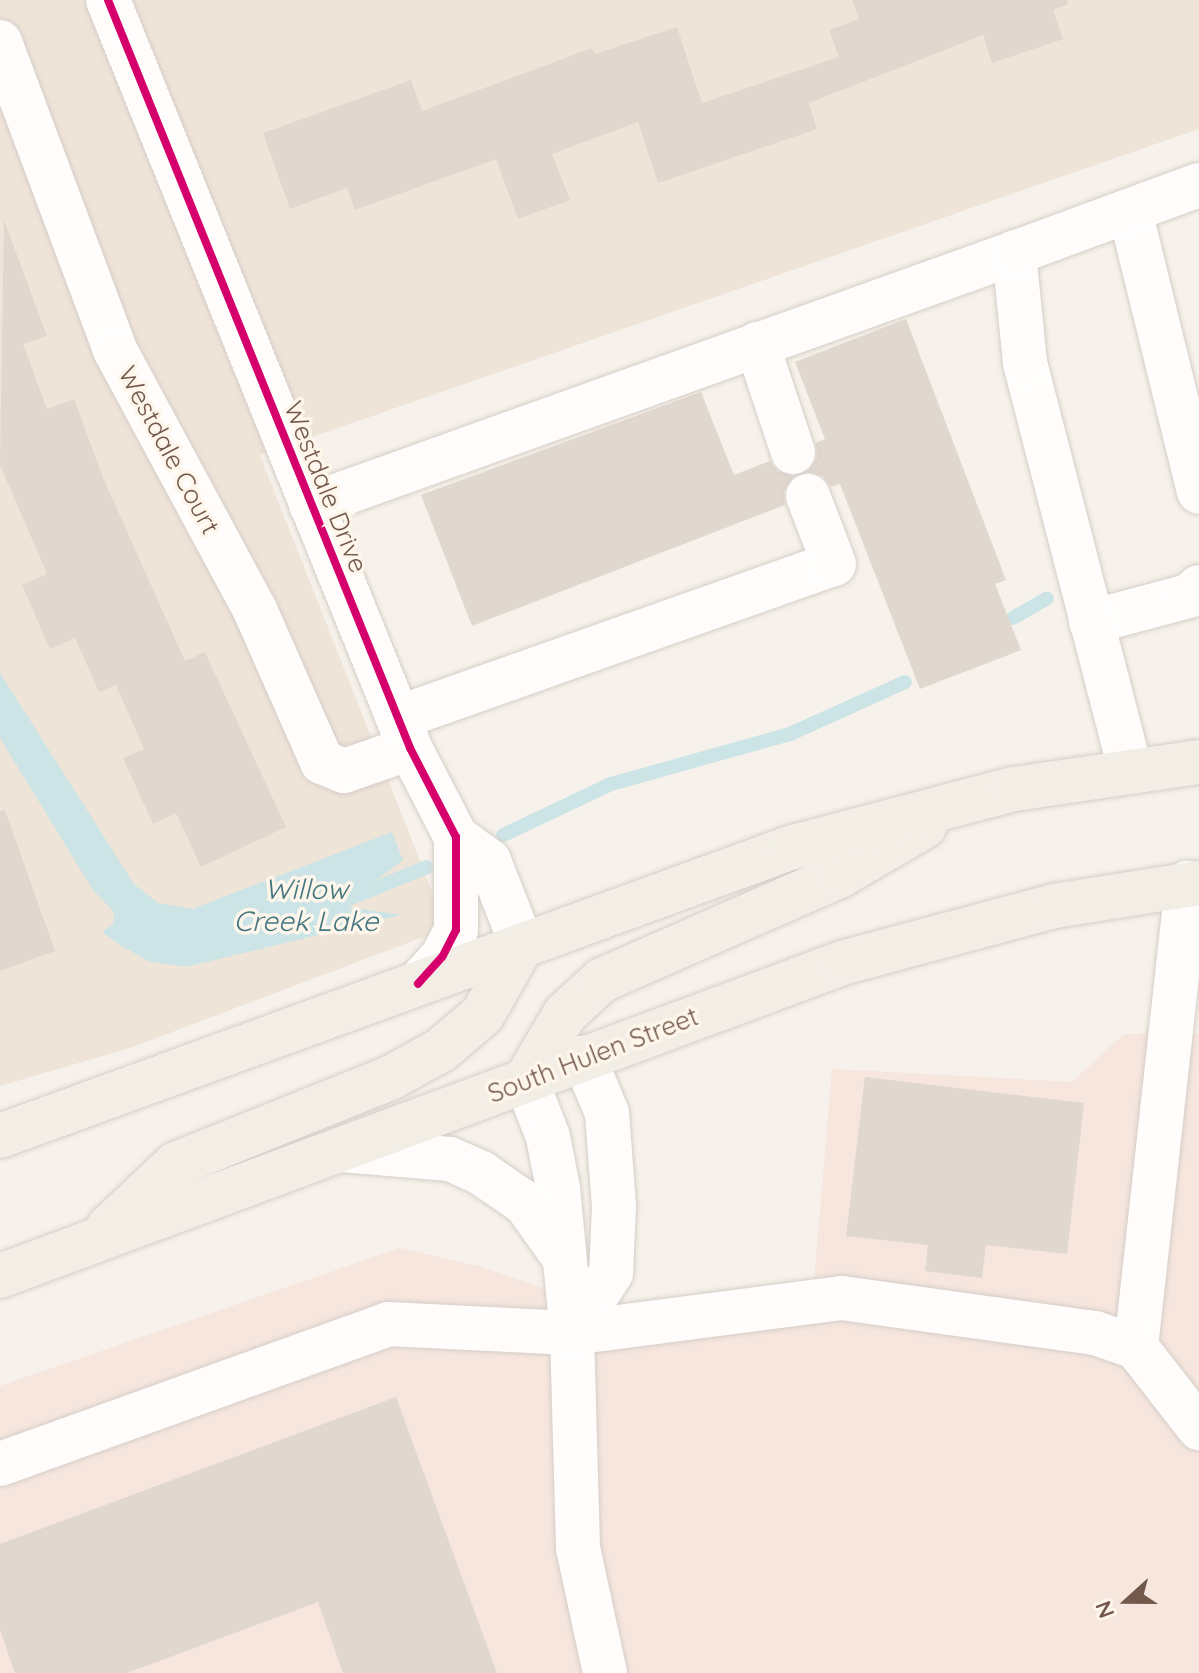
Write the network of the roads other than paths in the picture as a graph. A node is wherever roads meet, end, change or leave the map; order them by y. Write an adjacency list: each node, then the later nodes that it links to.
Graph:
1 (121, 3): 10 (street, Westdale Drive)
2 (0, 42): 13 (street, Westdale Court)
3 (1199, 185): 4 (street)
4 (1130, 211): 5 (street); 8 (street)
5 (1014, 253): 6 (street); 12 (street)
6 (757, 344): 7 (street); 10 (street)
7 (793, 452)
8 (1199, 492)
9 (808, 496): 13 (street, Westdale Court)
10 (311, 505): 13 (street, Westdale Drive)
11 (1199, 587): 12 (street)
12 (1091, 622): 15 (street)
13 (404, 733): 17 (street, Westdale Drive)
14 (1199, 762): 15 (main road)
15 (1130, 769): 16 (main road)
16 (968, 800): 19 (main road); 22 (main road)
17 (456, 837): 19 (street, Westdale Drive); 20 (street, Westdale Drive)
18 (1193, 883): 22 (main road, South Hulen Street); 23 (street)
19 (522, 945): 20 (main road); 21 (main road)
20 (430, 980): 21 (main road); 25 (main road)
21 (495, 998): 22 (main road); 27 (main road)
22 (568, 1045): 24 (main road, South Hulen Street); 30 (street)
23 (1185, 1052): 31 (street)
24 (526, 1080): 26 (main road, South Hulen Street); 28 (street)
25 (0, 1136)
26 (342, 1150): 27 (main road, South Hulen Street); 28 (street)
27 (95, 1240): 29 (main road, South Hulen Street)
28 (565, 1258): 30 (street)
29 (0, 1276)
30 (572, 1333): 31 (street); 33 (street); 34 (street)
31 (1136, 1347): 32 (street)
32 (1199, 1428)
33 (0, 1464)
34 (605, 1673)

